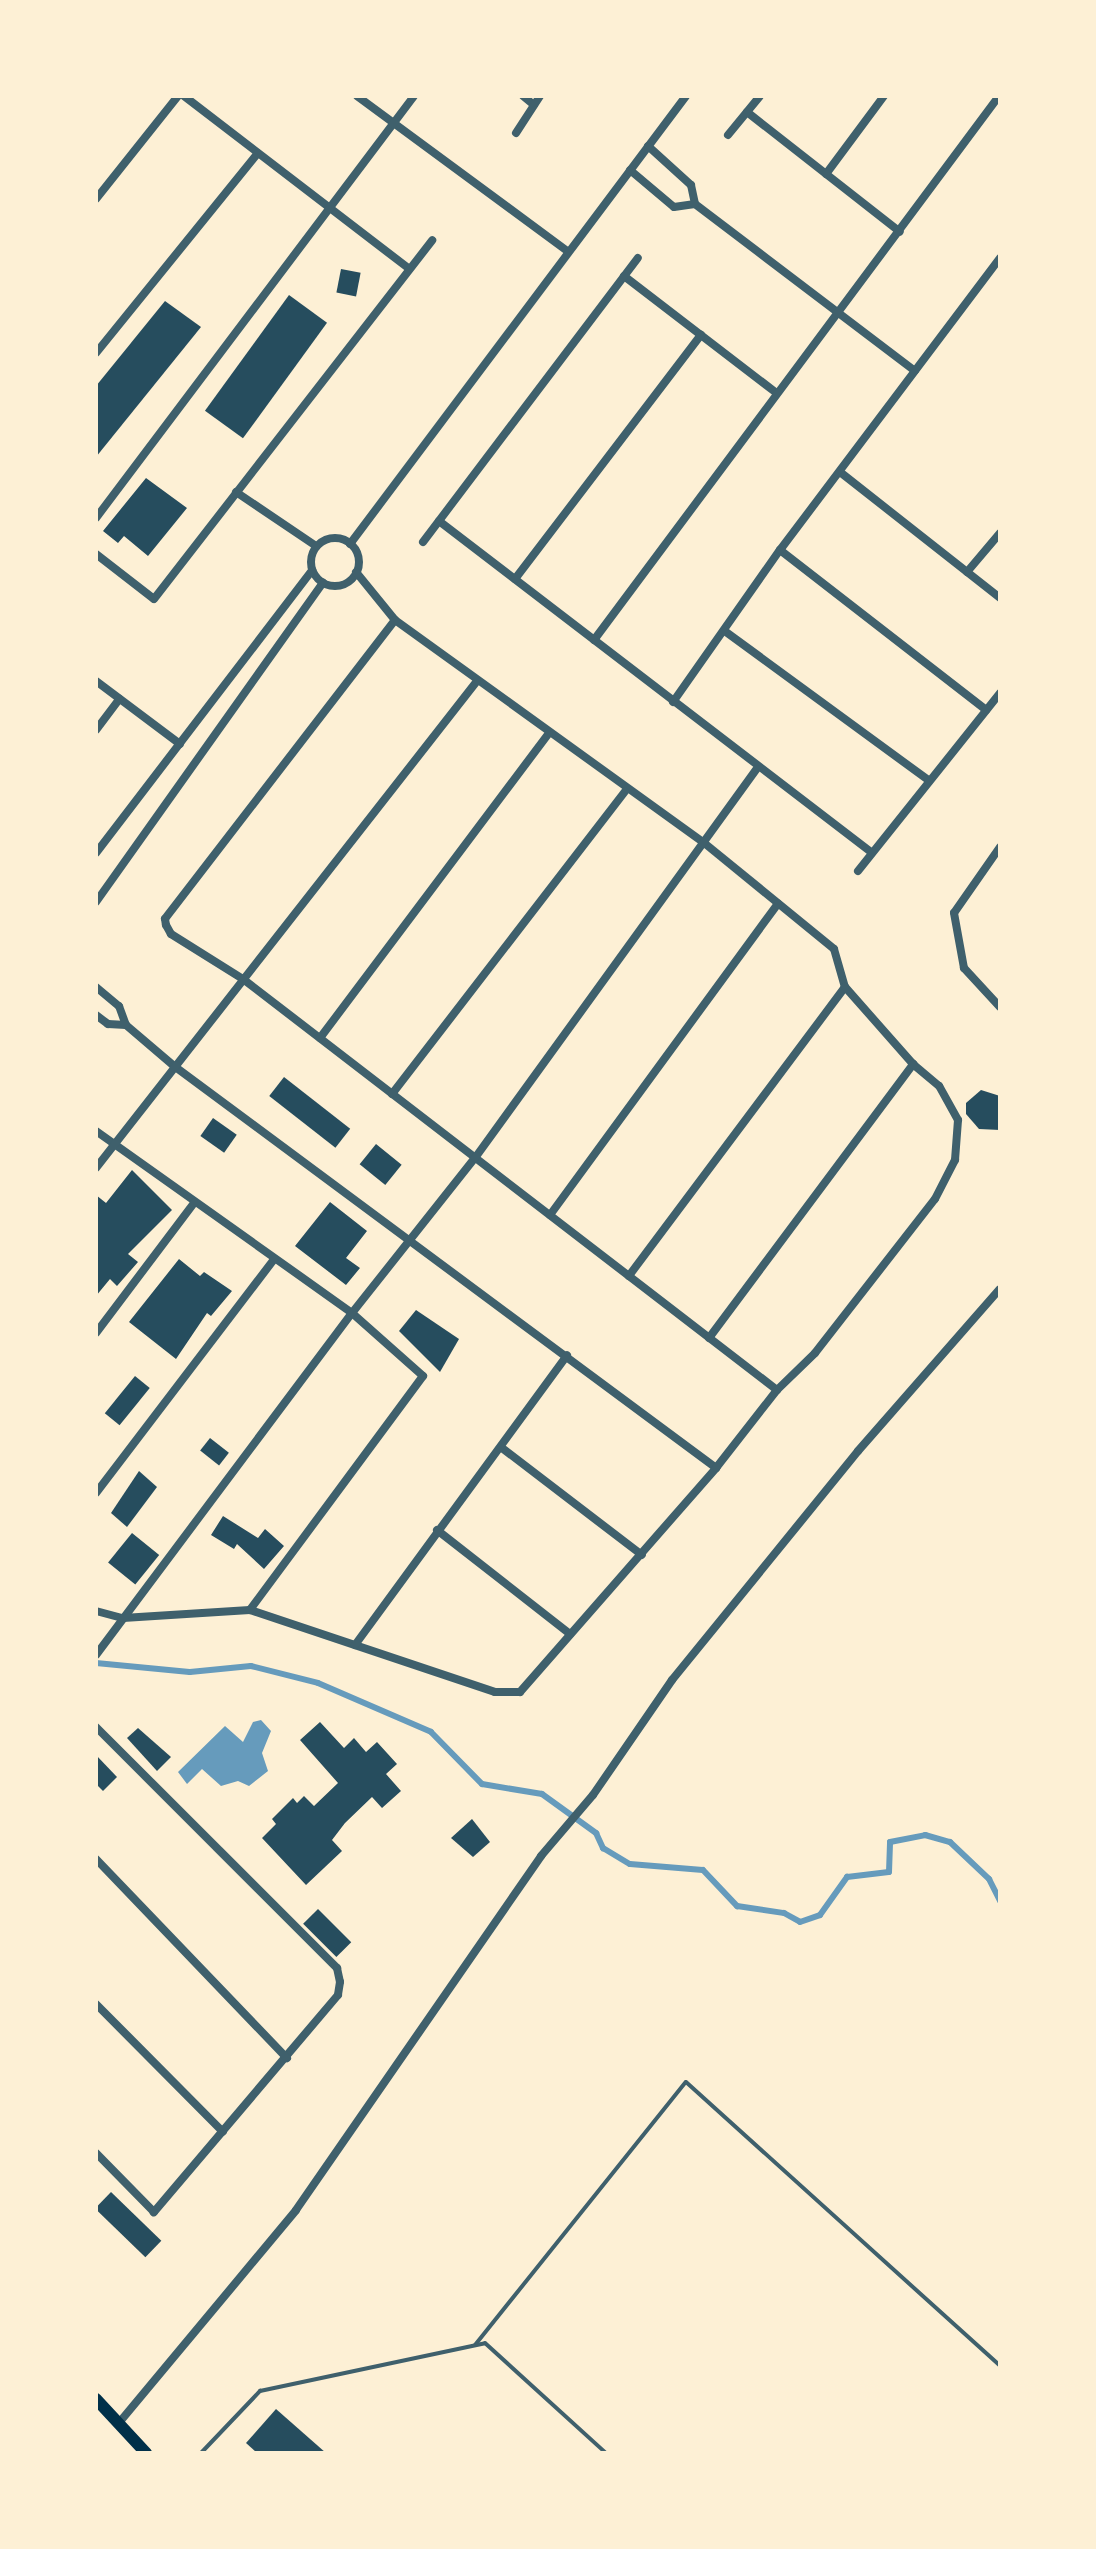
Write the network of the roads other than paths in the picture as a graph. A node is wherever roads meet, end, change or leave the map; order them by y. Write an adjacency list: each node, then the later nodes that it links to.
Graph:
1 (181, 96): 16 (street); 19 (street)
2 (357, 96): 12 (street)
3 (414, 96): 12 (street)
4 (523, 96): 10 (street)
5 (540, 96): 10 (street)
6 (686, 96): 15 (street)
7 (760, 96): 11 (street)
8 (884, 96): 18 (street)
9 (999, 96): 22 (street)
10 (534, 105): 13 (street)
11 (747, 112): 14 (street); 18 (street)
12 (393, 124): 21 (street); 24 (street)
13 (516, 133)
14 (728, 135)
15 (648, 146): 17 (street); 20 (street)
16 (258, 153): 21 (street); 32 (street)
17 (630, 170): 20 (street); 24 (street)
18 (826, 174): 22 (street)
19 (96, 199)
20 (695, 204): 30 (street)
21 (332, 210): 27 (street); 37 (street)
22 (900, 232): 30 (street)
23 (432, 240): 27 (street)
24 (567, 251): 41 (street)
25 (638, 258): 29 (street)
26 (1000, 258): 28 (street)
27 (408, 268): 36 (street)
28 (996, 270): 33 (street)
29 (624, 276): 31 (street); 38 (street)
30 (840, 313): 33 (street); 34 (street)
31 (701, 335): 34 (street); 48 (street)
32 (96, 353)
33 (915, 371): 35 (street)
34 (775, 392): 53 (street)
35 (840, 472): 43 (street); 47 (street)
36 (236, 492): 42 (street); 44 (street)
37 (96, 518)
38 (439, 521): 40 (street); 48 (street)
39 (1000, 533): 47 (street)
40 (423, 542)
41 (350, 544): 42 (street); 46 (street)
42 (316, 546): 45 (street)
43 (780, 550): 52 (street); 59 (street)
44 (96, 554)
45 (312, 570): 49 (street); 62 (street)
46 (356, 572): 49 (street); 51 (street)
47 (967, 572): 50 (street)
48 (515, 579): 53 (street)
49 (323, 582): 71 (street)
50 (1000, 598)
51 (395, 620): 55 (street); 73 (street)
52 (726, 632): 58 (street); 64 (street)
53 (594, 640): 58 (street)
54 (96, 681): 57 (street)
55 (477, 681): 61 (street); 73 (street)
56 (1000, 693): 59 (street)
57 (119, 699): 60 (street); 62 (street)
58 (673, 702): 63 (street)
59 (986, 710): 64 (street)
60 (96, 730)
61 (548, 734): 65 (street); 79 (street)
62 (180, 744): 69 (street)
63 (757, 769): 66 (street); 68 (street)
64 (927, 779): 68 (street)
65 (625, 791): 66 (street); 82 (street)
66 (703, 842): 72 (street); 85 (street)
67 (1000, 847): 76 (street)
68 (871, 852): 70 (street)
69 (96, 853)
70 (858, 871)
71 (96, 902)
72 (778, 904): 75 (street); 88 (street)
73 (243, 979): 79 (street); 81 (street)
74 (96, 987): 78 (street)
75 (845, 987): 80 (street); 91 (street)
76 (1000, 1007)
77 (96, 1015): 78 (street)
78 (126, 1025): 81 (street)
79 (320, 1038): 82 (street)
80 (913, 1064): 95 (street); 97 (street)
81 (174, 1066): 84 (street); 89 (street)
82 (392, 1094): 85 (street)
83 (96, 1131): 84 (street)
84 (113, 1144): 86 (street); 87 (street)
85 (475, 1158): 88 (street); 89 (street)
86 (96, 1168)
87 (194, 1203): 90 (street); 94 (street)
88 (550, 1215): 91 (street)
89 (410, 1240): 93 (street); 96 (street)
90 (274, 1259): 93 (street); 100 (street)
91 (629, 1276): 95 (street)
92 (1000, 1289): 118 (street)
93 (352, 1313): 103 (street); 105 (street)
94 (96, 1333)
95 (709, 1338): 97 (street)
96 (567, 1355): 98 (street); 99 (street)
97 (777, 1390): 99 (street)
98 (502, 1448): 101 (street); 102 (street)
99 (716, 1468): 102 (street)
100 (96, 1493)
101 (437, 1530): 106 (street); 107 (street)
102 (642, 1555): 106 (street)
103 (250, 1610): 105 (street); 107 (street)
104 (96, 1611): 105 (street)
105 (123, 1618): 108 (street)
106 (570, 1634): 107 (street)
107 (355, 1645)
108 (96, 1655)
109 (96, 1727): 112 (street)
110 (96, 1859): 112 (street)
111 (96, 2004): 113 (street)
112 (287, 2058): 113 (street)
113 (223, 2132): 114 (street)
114 (96, 2153)
115 (475, 2345): 116 (lane); 120 (lane); 121 (lane)
116 (1000, 2366)
117 (96, 2399): 118 (main road)
118 (118, 2424): 119 (main road)
119 (146, 2453)
120 (201, 2453)
121 (606, 2453)

